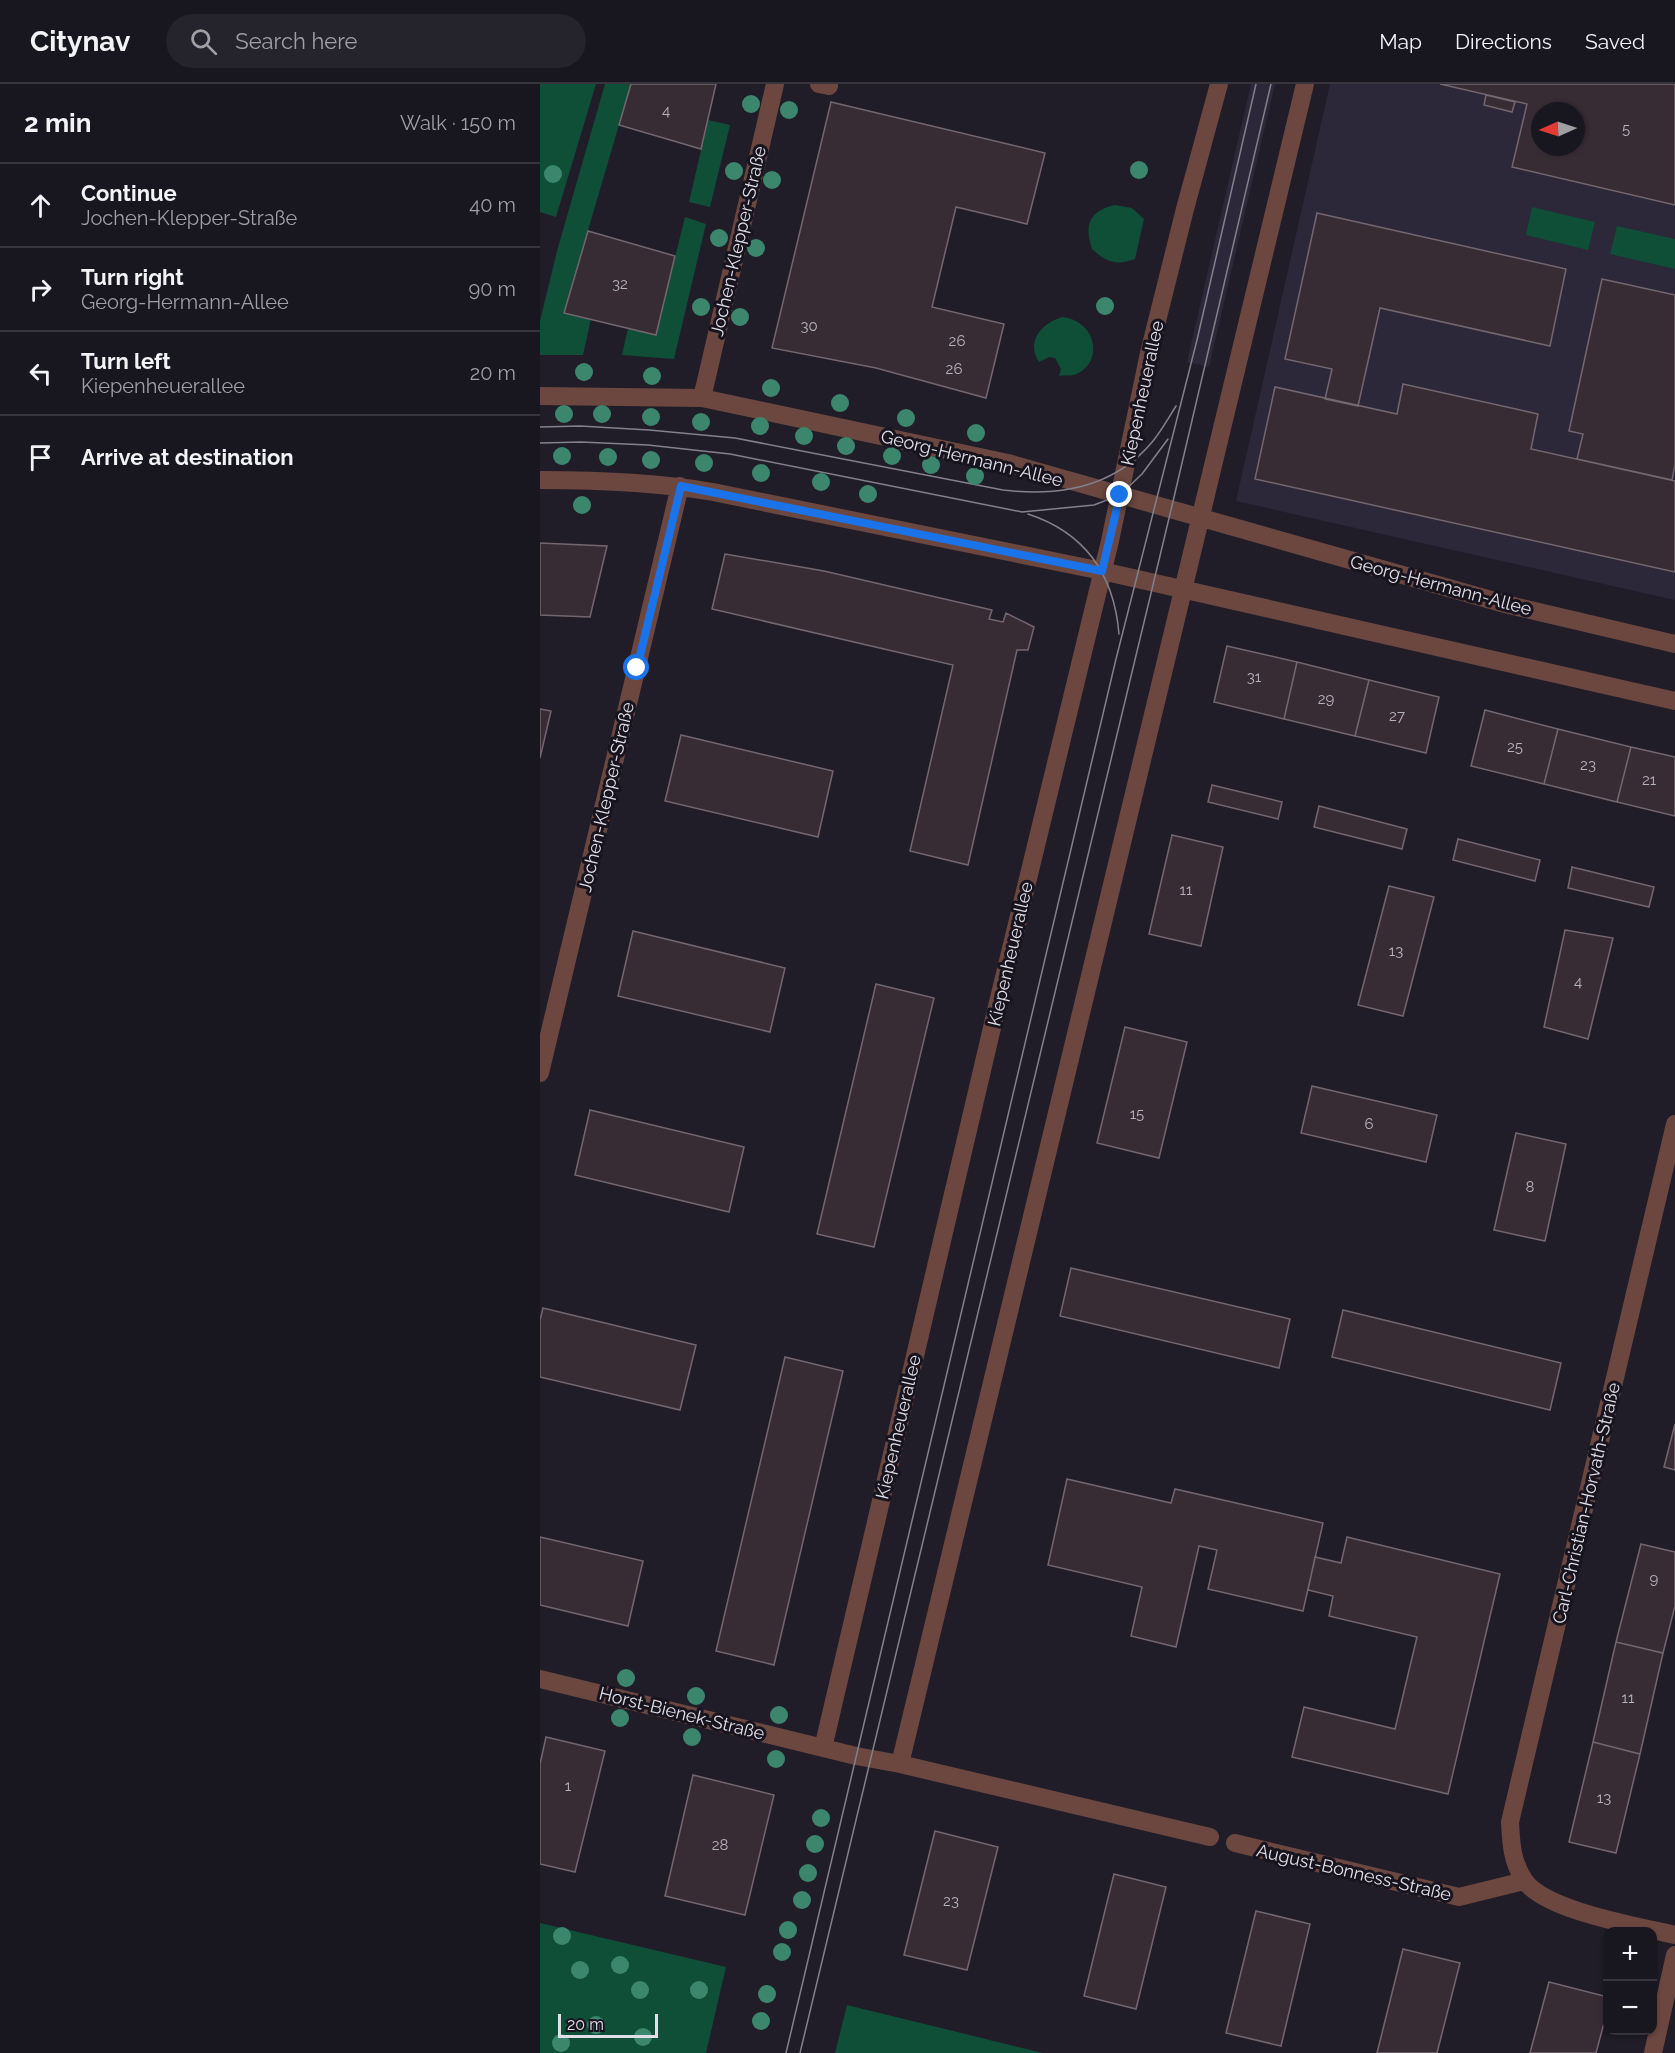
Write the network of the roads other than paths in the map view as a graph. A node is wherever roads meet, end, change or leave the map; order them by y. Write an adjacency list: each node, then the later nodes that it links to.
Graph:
1 (775, 84): 5 (street, Jochen-Klepper-Straße)
2 (1219, 84): 8 (street, Kiepenheuerallee)
3 (1305, 84): 9 (street)
4 (540, 396): 5 (street, Georg-Hermann-Allee)
5 (702, 398): 8 (street, Georg-Hermann-Allee)
6 (540, 480): 7 (street)
7 (681, 486): 10 (street); 14 (street, Jochen-Klepper-Straße)
8 (1120, 495): 9 (street, Georg-Hermann-Allee); 10 (street, Kiepenheuerallee)
9 (1201, 518): 11 (street); 12 (street, Georg-Hermann-Allee)
10 (1102, 571): 11 (street); 17 (street, Kiepenheuerallee)
11 (1183, 591): 13 (street); 18 (street)
12 (1675, 644)
13 (1675, 701)
14 (540, 1073)
15 (1675, 1124): 21 (street, Carl-Christian-Horvath-Straße)
16 (540, 1679): 17 (street, Horst-Bienek-Straße)
17 (823, 1748): 18 (street)
18 (900, 1764): 19 (street)
19 (1210, 1837)
20 (1235, 1844): 21 (street, August-Bonness-Straße)
21 (1524, 1881): 22 (street)
22 (1675, 1935)
23 (1675, 1955): 24 (street)
24 (1653, 2053)

